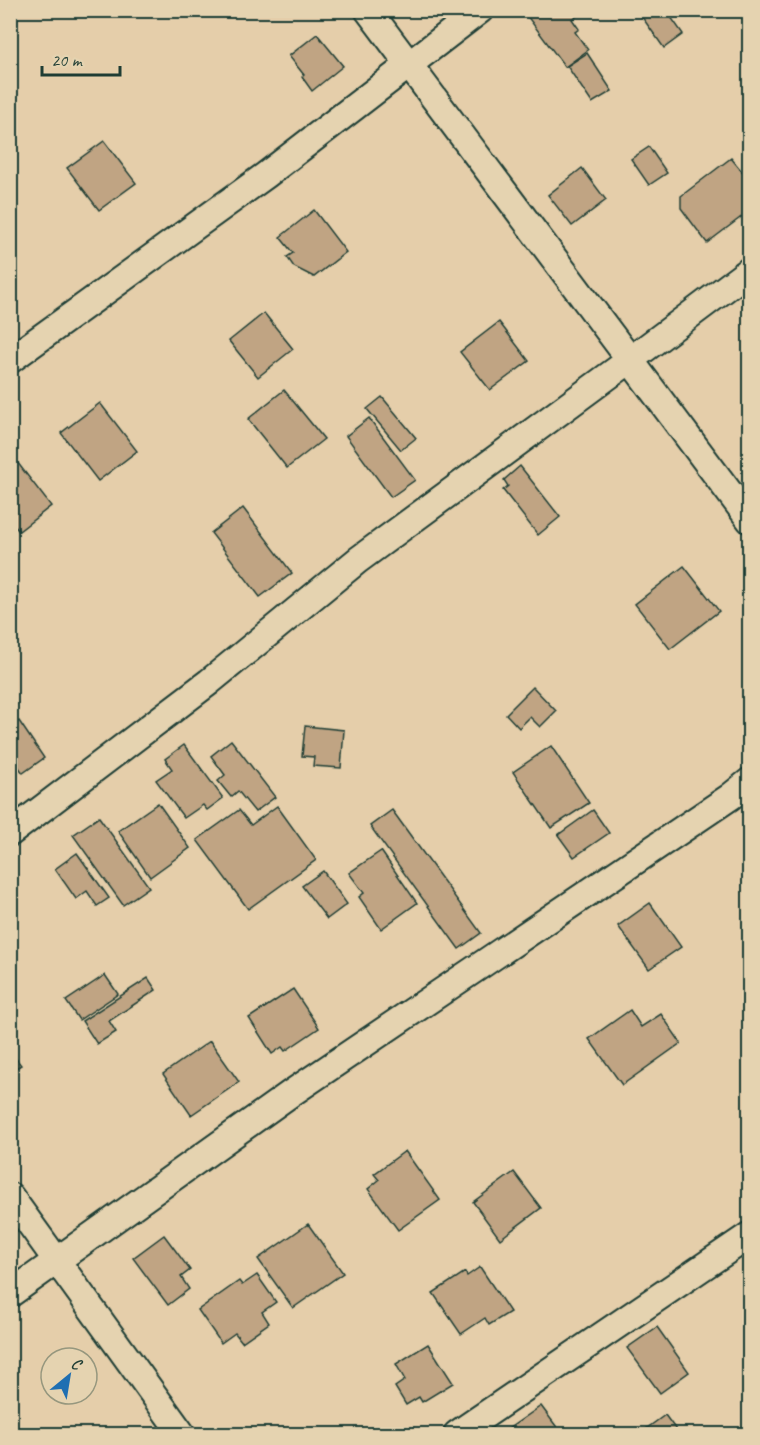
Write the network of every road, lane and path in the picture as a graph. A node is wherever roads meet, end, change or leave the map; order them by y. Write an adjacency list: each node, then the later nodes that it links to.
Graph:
1 (368, 10): 3 (street)
2 (480, 10): 3 (street)
3 (408, 66): 5 (street); 6 (street)
4 (750, 270): 6 (street)
5 (10, 360)
6 (630, 360): 7 (street); 9 (street)
7 (750, 520)
8 (750, 781): 12 (street)
9 (10, 833)
10 (10, 1196): 12 (street)
11 (750, 1235): 15 (street)
12 (58, 1261): 13 (street); 14 (street)
13 (10, 1294)
14 (182, 1434)
15 (457, 1434)

